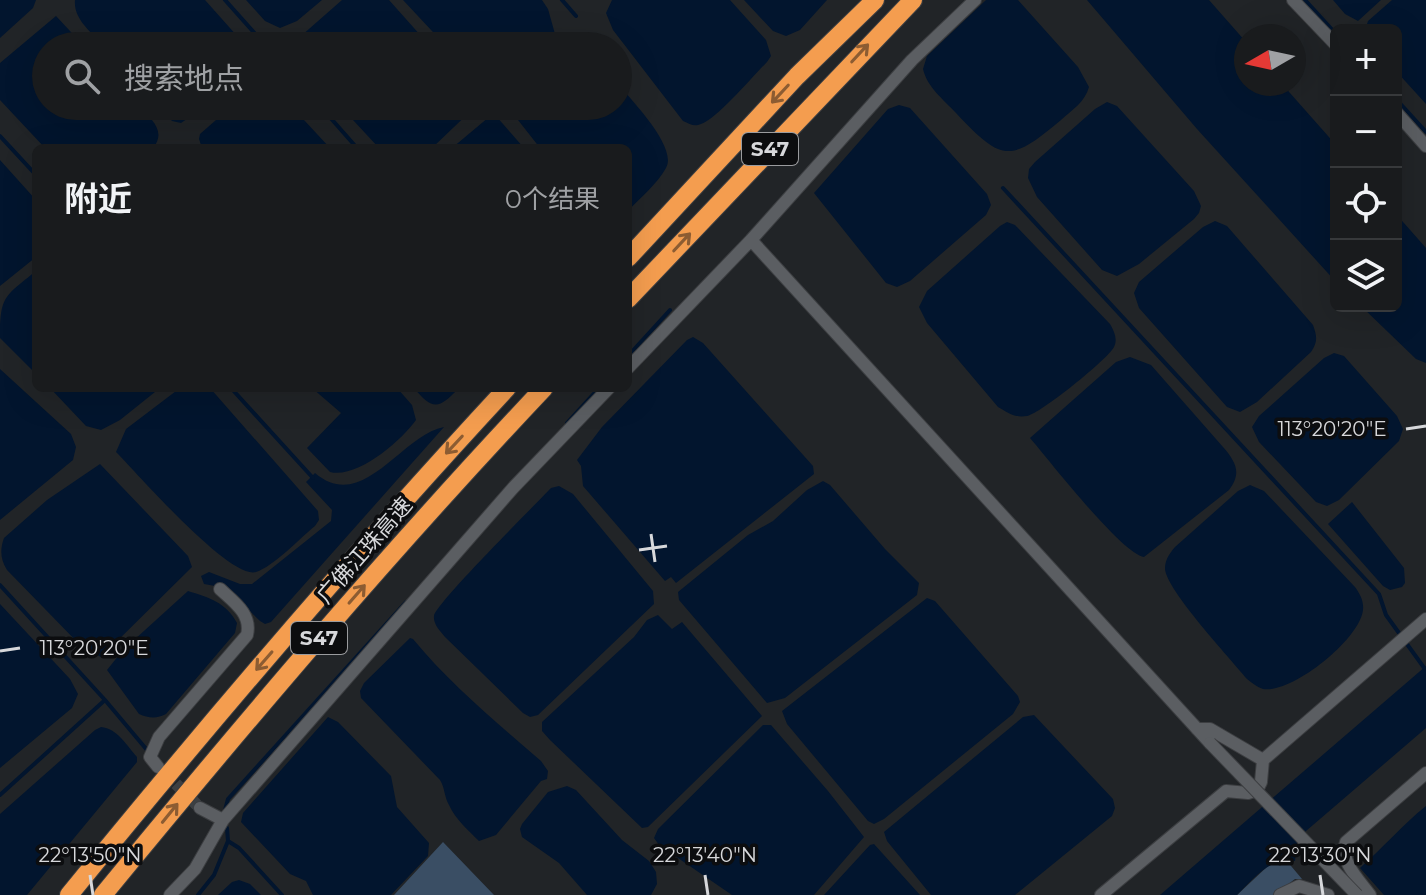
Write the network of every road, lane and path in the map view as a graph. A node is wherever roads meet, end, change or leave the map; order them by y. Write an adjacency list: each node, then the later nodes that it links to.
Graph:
1 (875, 0): 9 (highway, S47, one-way to 9)
2 (913, 0): 10 (highway, S47, one-way to 2)
3 (975, 0): 8 (street)
4 (1293, 0): 5 (street)
5 (1330, 39)
6 (1402, 119): 7 (street)
7 (1426, 146)
8 (751, 240): 11 (street); 17 (street)
9 (632, 254)
10 (632, 295)
11 (632, 364)
12 (503, 392): 23 (highway, 广佛江珠高速 / S47, one-way to 23)
13 (540, 392): 24 (highway, 广佛江珠高速 / S47, one-way to 13)
14 (605, 392): 22 (street)
15 (220, 589): 19 (street)
16 (1426, 619): 18 (street)
17 (1197, 729): 18 (street); 29 (street, bridge)
18 (1263, 760): 26 (street)
19 (158, 767)
20 (1426, 773): 30 (street)
21 (200, 808): 22 (street)
22 (223, 820): 25 (street)
23 (69, 895)
24 (103, 895)
25 (170, 895)
26 (1101, 895)
27 (1280, 895): 28 (street)
28 (1328, 895)
29 (1357, 895)
30 (1370, 895)

